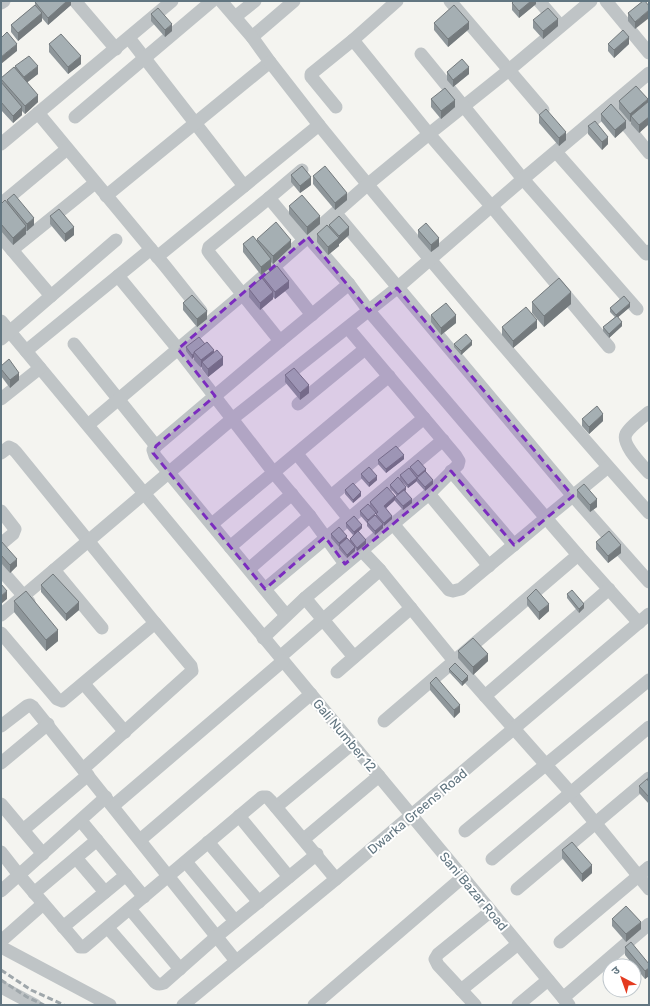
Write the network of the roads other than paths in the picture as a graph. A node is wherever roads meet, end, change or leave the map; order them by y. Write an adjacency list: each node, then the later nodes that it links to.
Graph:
1 (4, 1): 13 (street)
2 (75, 1): 19 (street)
3 (172, 1): 17 (street)
4 (212, 1): 22 (street)
5 (221, 1): 14 (street)
6 (255, 1): 14 (street)
7 (294, 1): 16 (street)
8 (397, 1): 18 (street)
9 (450, 1): 24 (street)
10 (539, 1): 15 (street)
11 (591, 1): 15 (street)
12 (606, 1): 20 (street)
13 (1, 3)
14 (235, 17): 16 (street)
15 (560, 26): 24 (street)
16 (252, 37): 23 (street)
17 (129, 38): 19 (street); 22 (street)
18 (353, 40): 28 (street); 34 (street)
19 (116, 49): 30 (street)
20 (649, 53)
21 (421, 54): 26 (street)
22 (145, 57): 31 (street); 32 (street)
23 (270, 62): 32 (street); 33 (street)
24 (509, 70): 26 (street); 29 (street)
25 (649, 73): 27 (street)
26 (463, 106): 34 (street); 40 (street)
27 (611, 106): 37 (street); 38 (street)
28 (336, 107)
29 (542, 110)
30 (38, 113): 35 (street); 36 (street)
31 (75, 117)
32 (196, 122): 43 (street); 44 (street)
33 (319, 125): 42 (street); 43 (street)
34 (429, 134): 42 (street); 47 (street)
35 (2, 141)
36 (67, 149): 41 (street); 46 (street)
37 (556, 152): 40 (street); 54 (street)
38 (649, 153)
39 (302, 170): 45 (street)
40 (524, 179): 47 (street); 62 (street)
41 (95, 182): 44 (street); 52 (street)
42 (368, 185): 48 (street); 55 (street)
43 (244, 186): 53 (street)
44 (106, 196): 53 (street)
45 (269, 198): 50 (street); 60 (street)
46 (1, 204)
47 (492, 206): 55 (street); 71 (street)
48 (336, 213): 50 (street); 59 (street)
49 (1, 237): 52 (street)
50 (306, 239): 56 (street); 58 (street)
51 (116, 240): 61 (street)
52 (12, 250): 61 (street)
53 (154, 253): 57 (street); 66 (street)
54 (648, 254)
55 (430, 260): 59 (street); 89 (street)
56 (274, 267): 60 (street); 64 (street)
57 (118, 276): 72 (street); 74 (street)
58 (349, 284): 63 (street); 64 (street)
59 (397, 288): 63 (street); 98 (street)
60 (242, 295): 66 (street); 69 (street)
61 (51, 296): 68 (street)
62 (637, 309)
63 (369, 311): 67 (street); 102 (street)
64 (312, 315): 69 (street)
65 (1, 321): 68 (street, Gali Number 12)
66 (210, 322): 72 (street)
67 (348, 328): 73 (street); 83 (street)
68 (6, 335): 74 (street, Gali Number 12)
69 (280, 341): 77 (street)
70 (74, 344): 79 (street)
71 (609, 347)
72 (178, 349): 77 (street); 79 (street)
73 (365, 349): 76 (street); 80 (street)
74 (26, 351): 75 (street, Gali Number 12)
75 (40, 368): 78 (street); 84 (street, Gali Number 12)
76 (389, 376): 82 (street); 88 (street)
77 (215, 396): 83 (street); 86 (street)
78 (1, 399)
79 (119, 400): 84 (street); 86 (street)
80 (298, 404)
81 (649, 412): 93 (street)
82 (424, 418): 85 (street); 97 (street)
83 (232, 419): 91 (street); 92 (street)
84 (88, 425): 94 (street, Gali Number 12)
85 (444, 440): 90 (street); 103 (street)
86 (156, 446): 91 (street)
87 (1, 453): 107 (street)
88 (297, 454): 92 (street); 97 (street)
89 (608, 467): 98 (street); 100 (street)
90 (451, 471): 96 (street); 109 (street)
91 (169, 472): 94 (street); 104 (street)
92 (274, 473): 95 (street); 104 (street)
93 (649, 473)
94 (144, 494): 107 (street); 133 (street, Gali Number 12)
95 (292, 494): 101 (street); 110 (street)
96 (429, 494): 105 (street); 114 (street)
97 (330, 496): 103 (street)
98 (573, 496): 102 (street); 119 (street)
99 (1, 511): 108 (street)
100 (649, 513)
101 (310, 516): 106 (street); 115 (street)
102 (546, 518): 109 (street); 112 (street)
103 (349, 519): 106 (street)
104 (212, 524): 110 (street)
105 (393, 524): 111 (street); 114 (street)
106 (325, 537): 113 (street); 120 (street)
107 (89, 541): 117 (street); 130 (street)
108 (1, 544)
109 (514, 546): 114 (street)
110 (230, 547): 115 (street)
111 (362, 551): 113 (street); 118 (street)
112 (578, 554): 121 (street); 136 (street)
113 (345, 564): 123 (street)
114 (489, 566)
115 (249, 569): 120 (street)
116 (1, 570): 122 (street)
117 (54, 570): 122 (street); 131 (street)
118 (380, 570): 124 (street); 129 (street)
119 (649, 582)
120 (265, 589): 127 (street)
121 (609, 589): 128 (street); 141 (street)
122 (23, 595): 125 (street); 126 (street)
123 (305, 598): 127 (street); 129 (street)
124 (411, 608): 134 (street); 136 (street)
125 (37, 612)
126 (1, 615)
127 (286, 615): 133 (street)
128 (644, 618): 146 (street, Dwarka Greens Road)
129 (323, 620): 134 (street); 135 (street)
130 (155, 622): 139 (street); 147 (street)
131 (102, 628)
132 (1, 633): 139 (street)
133 (263, 638): 135 (street, Gali Number 12)
134 (354, 657): 137 (street)
135 (282, 659): 140 (street, Gali Number 12); 155 (street)
136 (454, 660): 141 (street); 142 (street)
137 (337, 672)
138 (649, 680): 150 (street)
139 (84, 684): 147 (street)
140 (311, 694): 148 (street, Gali Number 12); 166 (street)
141 (485, 696): 146 (street)
142 (384, 721)
143 (48, 724): 144 (street); 149 (street); 151 (street)
144 (1, 726)
145 (649, 728): 154 (street)
146 (514, 729): 150 (street); 158 (street, Dwarka Greens Road)
147 (125, 732): 151 (street)
148 (352, 744): 152 (street, Gali Number 12); 157 (street)
149 (1, 763)
150 (546, 765): 154 (street); 163 (street)
151 (86, 772): 155 (street); 162 (street)
152 (379, 776): 158 (street, Sani Bazar Road); 164 (street)
153 (649, 778): 161 (street)
154 (571, 793): 161 (street); 172 (street)
155 (109, 802): 160 (street); 166 (street)
156 (1, 804): 162 (street)
157 (276, 807): 159 (street); 164 (street)
158 (411, 815): 180 (street, Sani Bazar Road); 181 (street, Dwarka Greens Road)
159 (239, 816): 167 (street); 179 (street)
160 (81, 821): 165 (street); 169 (street)
161 (596, 823): 178 (street); 182 (street)
162 (23, 830): 169 (street)
163 (465, 831)
164 (304, 839): 170 (street)
165 (97, 840): 171 (street); 176 (street)
166 (140, 840): 177 (street)
167 (208, 842): 173 (street); 188 (street)
168 (1, 852): 175 (street)
169 (43, 854): 175 (street)
170 (316, 854): 179 (street); 181 (street)
171 (76, 858): 185 (street); 186 (street)
172 (492, 859)
173 (186, 862): 177 (street); 192 (street)
174 (649, 867): 178 (street)
175 (19, 875): 184 (street); 186 (street)
176 (126, 875): 185 (street); 187 (street)
177 (168, 876): 187 (street); 196 (street)
178 (639, 876): 183 (street); 198 (street)
179 (289, 877): 188 (street)
180 (463, 877): 191 (street, Sani Bazar Road); 210 (street)
181 (336, 878): 201 (street, Dwarka Greens Road)
182 (517, 889)
183 (649, 889)
184 (1, 891)
185 (105, 892): 194 (street)
186 (34, 894): 189 (street)
187 (144, 897): 190 (street)
188 (259, 902): 192 (street)
189 (43, 904): 194 (street); 197 (street)
190 (130, 909): 195 (street); 202 (street)
191 (491, 911): 199 (street, Sani Bazar Road); 205 (street)
192 (235, 921): 196 (street)
193 (649, 924): 206 (street)
194 (63, 927): 195 (street)
195 (108, 928): 202 (street)
196 (216, 937): 201 (street); 202 (street)
197 (1, 941)
198 (560, 942)
199 (518, 944): 203 (street, Sani Bazar Road); 205 (street)
200 (1, 947): 208 (street)
201 (236, 961): 209 (street, Dwarka Greens Road)
202 (180, 969)
203 (548, 980): 206 (street, Sani Bazar Road); 212 (street)
204 (1, 987): 207 (street)
205 (461, 990): 211 (street)
206 (566, 1001)
207 (35, 1005)
208 (110, 1005)
209 (183, 1005)
210 (314, 1005)
211 (475, 1005)
212 (518, 1005)

